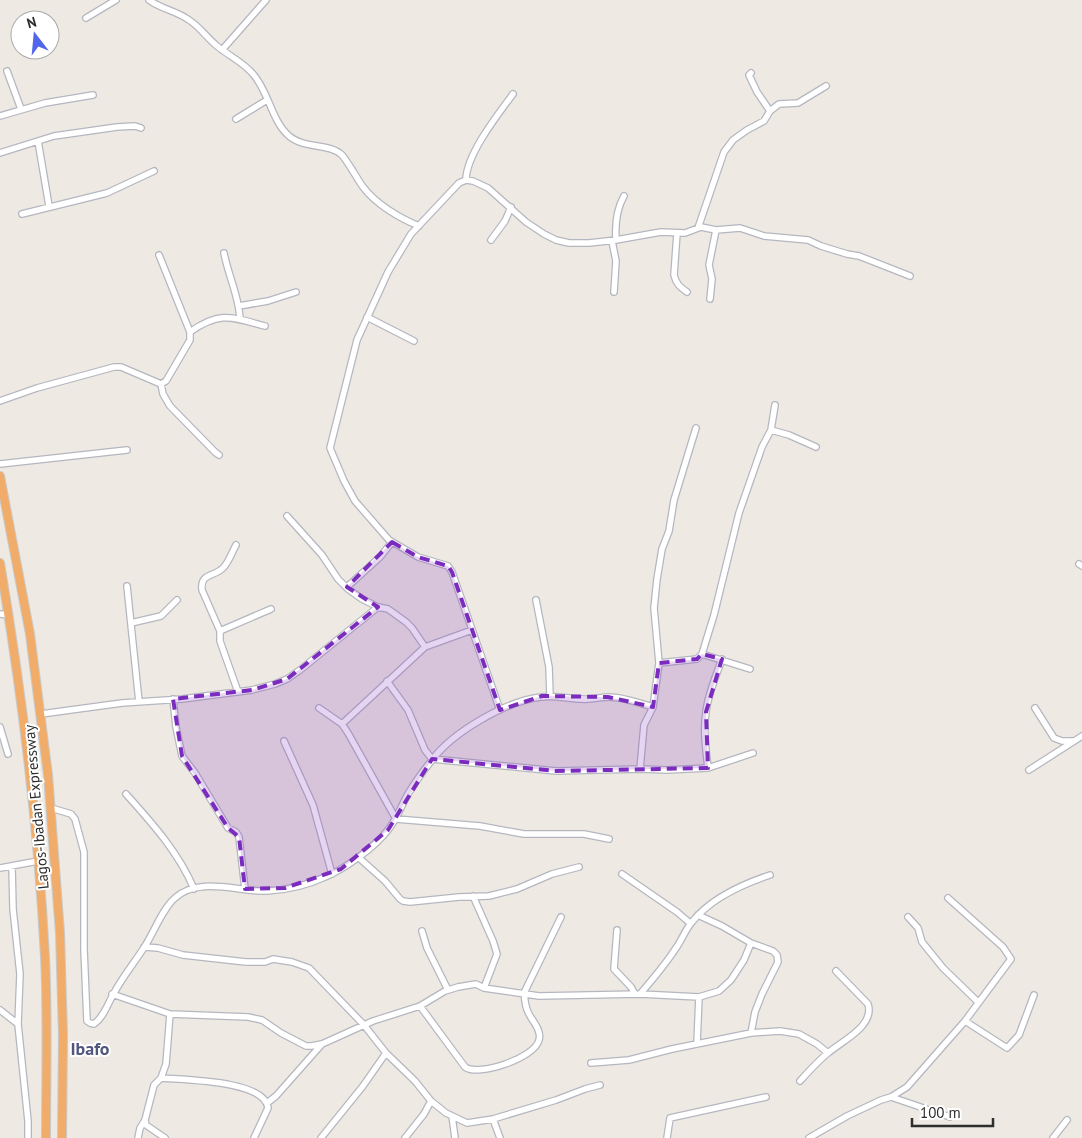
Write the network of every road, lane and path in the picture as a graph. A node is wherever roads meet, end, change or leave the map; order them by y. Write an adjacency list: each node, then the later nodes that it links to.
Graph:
1 (116, 0): 4 (street)
2 (148, 0): 5 (street)
3 (266, 0): 5 (street)
4 (86, 18)
5 (222, 50): 11 (street)
6 (7, 71): 12 (street)
7 (752, 73): 13 (street)
8 (826, 86): 13 (street)
9 (513, 94): 20 (street)
10 (93, 96): 12 (street)
11 (267, 100): 15 (street); 25 (street)
12 (22, 109): 14 (street)
13 (770, 111): 26 (street)
14 (0, 116)
15 (236, 119)
16 (140, 128): 17 (street)
17 (38, 141): 18 (street); 22 (street)
18 (0, 153)
19 (154, 171): 22 (street)
20 (466, 180): 23 (street); 25 (street)
21 (624, 196): 30 (street)
22 (49, 206): 24 (street)
23 (511, 207): 29 (street); 30 (street)
24 (22, 214)
25 (418, 226): 39 (street)
26 (698, 228): 27 (street); 28 (street)
27 (716, 230): 33 (street); 37 (street)
28 (677, 233): 30 (street); 36 (street)
29 (491, 240)
30 (614, 241): 35 (street)
31 (224, 253): 38 (street)
32 (159, 255): 42 (street)
33 (910, 276)
34 (296, 292): 38 (street)
35 (614, 292)
36 (687, 292)
37 (710, 299)
38 (239, 306): 40 (street)
39 (367, 317): 43 (street); 55 (street)
40 (240, 319): 41 (street); 42 (street)
41 (265, 326)
42 (190, 332): 44 (street)
43 (414, 341)
44 (161, 384): 45 (street); 51 (street)
45 (0, 401)
46 (775, 405): 48 (street)
47 (696, 428): 72 (street)
48 (771, 430): 49 (street); 70 (street)
49 (816, 447)
50 (127, 450): 52 (street)
51 (219, 455)
52 (0, 464)
53 (0, 476): 83 (highway, Lagos-Ibadan Expressway)
54 (287, 516): 59 (street)
55 (392, 542): 59 (street); 67 (street)
56 (236, 545): 68 (street)
57 (0, 563): 65 (highway, Lagos-Ibadan Expressway)
58 (127, 586): 66 (street)
59 (347, 587): 62 (street)
60 (177, 600): 66 (street)
61 (536, 600): 76 (street)
62 (378, 607): 69 (street); 75 (street)
63 (271, 608): 68 (street)
64 (0, 614): 65 (street)
65 (9, 615): 100 (highway, Lagos-Ibadan Expressway)
66 (130, 623): 78 (street)
67 (472, 630): 69 (street); 82 (street)
68 (220, 631): 75 (street)
69 (426, 648): 74 (street)
70 (702, 654): 71 (street); 72 (street)
71 (722, 659): 73 (street); 92 (street)
72 (659, 663): 79 (street)
73 (750, 669)
74 (387, 681): 84 (street); 91 (street)
75 (238, 692): 77 (street)
76 (550, 696): 79 (street); 82 (street)
77 (173, 699): 78 (street); 108 (street)
78 (139, 702): 83 (street)
79 (653, 707): 93 (street)
80 (319, 708): 84 (street)
81 (1035, 708): 88 (street)
82 (500, 710): 91 (street)
83 (41, 714): 96 (highway, Lagos-Ibadan Expressway)
84 (342, 724): 97 (street)
85 (0, 727): 90 (street)
86 (1082, 736): 88 (street)
87 (284, 741): 104 (street)
88 (1075, 741): 94 (street)
89 (753, 753): 92 (street)
90 (8, 754)
91 (432, 759): 93 (street); 97 (street)
92 (708, 768): 93 (street)
93 (640, 769)
94 (1029, 770)
95 (126, 794): 107 (street)
96 (51, 808): 122 (street); 154 (highway, Lagos-Ibadan Expressway)
97 (396, 819): 98 (street); 99 (street)
98 (609, 839)
99 (358, 857): 104 (street); 109 (street)
100 (38, 861): 101 (street); 153 (highway, Lagos-Ibadan Expressway)
101 (12, 866): 103 (street); 132 (street)
102 (579, 867): 109 (street)
103 (0, 868)
104 (332, 874): 108 (street)
105 (622, 874): 114 (street)
106 (770, 875): 111 (street)
107 (194, 889): 108 (street); 118 (street)
108 (245, 889)
109 (473, 896): 120 (street)
110 (948, 898): 127 (street)
111 (698, 915): 114 (street); 117 (street)
112 (561, 916): 123 (street)
113 (908, 917): 127 (street)
114 (690, 923): 124 (street)
115 (617, 930): 124 (street)
116 (422, 931): 121 (street)
117 (751, 943): 126 (street); 134 (street)
118 (144, 947): 122 (street); 133 (street)
119 (836, 971): 138 (street)
120 (484, 988): 121 (street); 123 (street)
121 (448, 990): 128 (street)
122 (112, 994): 130 (street)
123 (524, 994): 124 (street); 128 (street)
124 (638, 994): 126 (street)
125 (1034, 995): 131 (street)
126 (699, 996): 136 (street)
127 (978, 1002): 131 (street)
128 (420, 1006): 133 (street)
129 (0, 1010): 132 (street)
130 (170, 1014): 135 (street); 140 (street)
131 (965, 1021): 144 (street)
132 (18, 1024): 152 (street)
133 (364, 1025): 135 (street); 137 (street)
134 (751, 1033): 136 (street); 138 (street)
135 (322, 1044): 146 (street)
136 (697, 1044): 139 (street)
137 (386, 1053): 145 (street); 158 (street)
138 (828, 1053): 141 (street)
139 (591, 1063)
140 (161, 1078): 146 (street); 150 (street)
141 (800, 1081)
142 (600, 1086): 149 (street)
143 (766, 1097): 162 (street)
144 (890, 1097): 148 (street); 163 (street)
145 (432, 1101): 147 (street); 159 (street)
146 (267, 1103): 157 (street)
147 (452, 1116): 149 (street); 160 (street)
148 (950, 1117)
149 (493, 1119): 161 (street)
150 (145, 1120): 155 (street); 156 (street)
151 (1067, 1120): 164 (street)
152 (28, 1138)
153 (46, 1138)
154 (62, 1138)
155 (138, 1138)
156 (164, 1138)
157 (254, 1138)
158 (321, 1138)
159 (405, 1138)
160 (455, 1138)
161 (500, 1138)
162 (667, 1138)
163 (809, 1138)
164 (1053, 1138)

